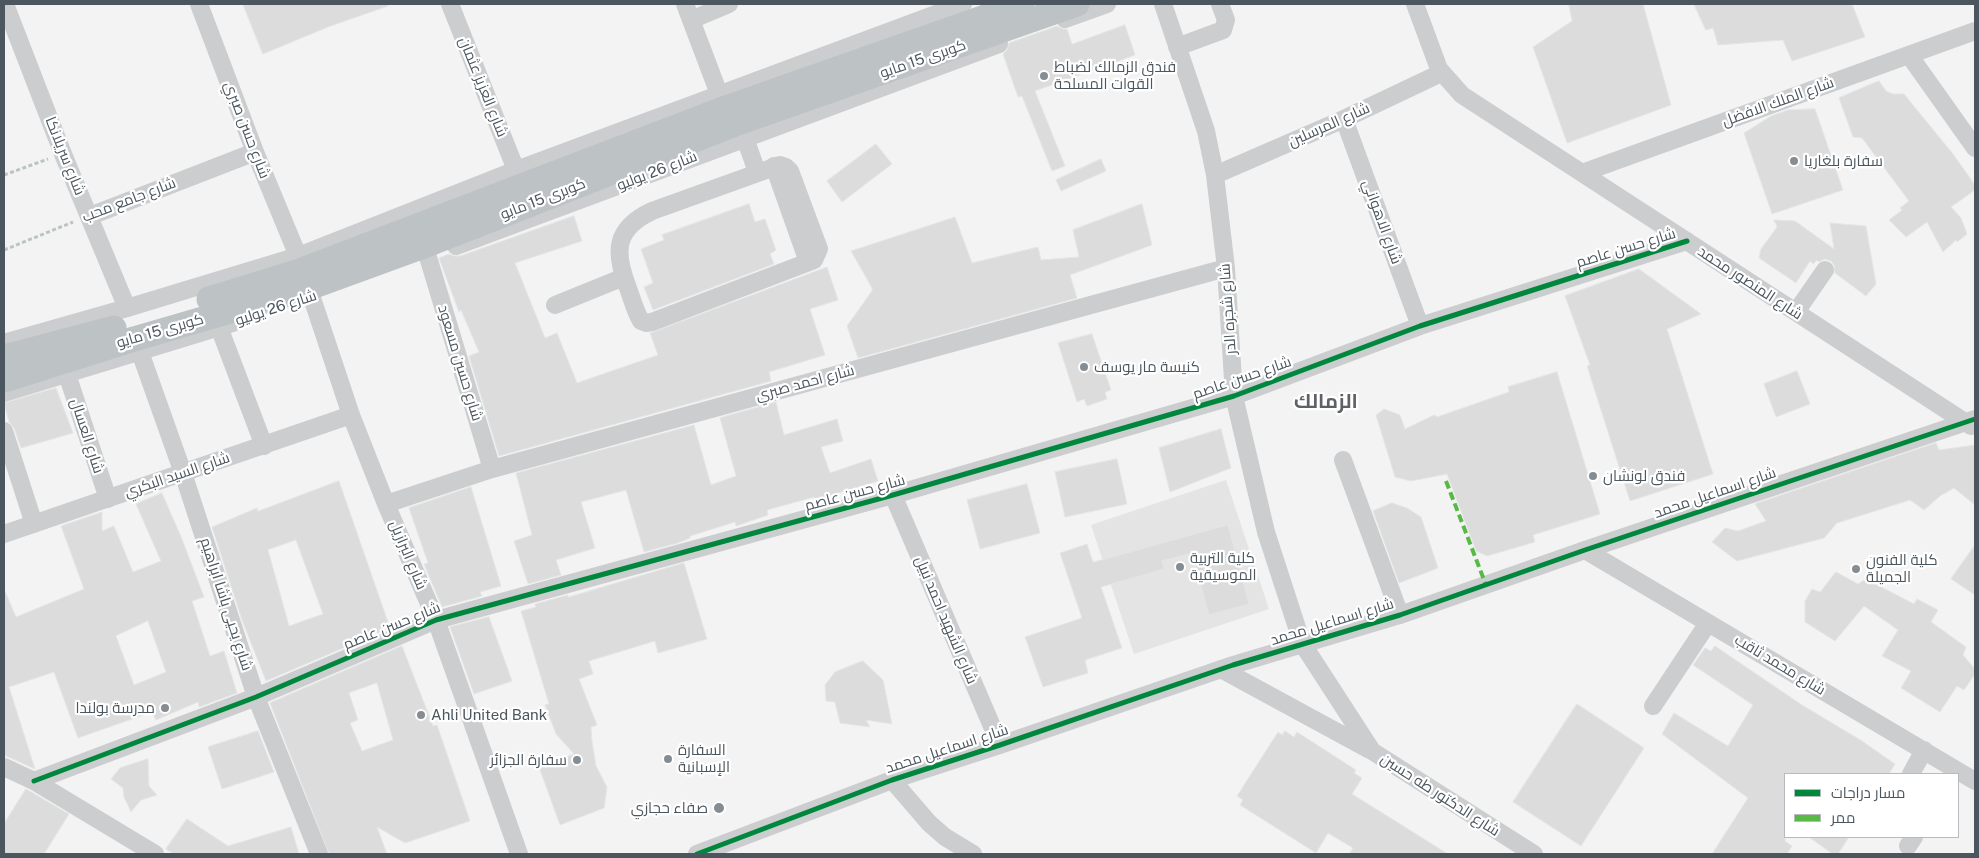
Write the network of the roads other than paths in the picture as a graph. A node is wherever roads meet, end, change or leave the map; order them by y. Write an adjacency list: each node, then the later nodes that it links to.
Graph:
1 (5, 4): 27 (street, شارع سريلانكا)
2 (199, 4): 22 (street, شارع حسن صبري)
3 (450, 4): 24 (street, شارع العزيز عثمان)
4 (729, 4): 13 (street)
5 (963, 4): 12 (street)
6 (1022, 4): 42 (highway, كوبرى 15 مايو)
7 (1077, 4): 44 (highway, كوبرى 15 مايو)
8 (1107, 4): 20 (street, شارع 26 يوليو)
9 (1163, 4): 15 (street, شارع شجره الدر)
10 (1220, 4): 15 (street)
11 (1415, 4): 17 (street, شارع المنصور محمد)
12 (921, 11): 18 (street)
13 (688, 12): 18 (street)
14 (1975, 31): 16 (street, شارع الملك الافضل)
15 (1177, 47): 26 (street, شارع شجره الدر)
16 (1909, 55): 21 (street); 25 (street, شارع الملك الافضل)
17 (1442, 73): 19 (street, شارع المرسلين); 25 (street, شارع المنصور محمد)
18 (719, 94): 24 (street)
19 (1344, 119): 26 (street, شارع المرسلين); 38 (street, شارع الاهواني)
20 (745, 138): 23 (street); 30 (street, شارع 26 يوليو)
21 (1975, 148)
22 (255, 152): 27 (street, شارع جامع محب); 29 (street, شارع حسن صبري)
23 (766, 169): 33 (street); 33 (street)
24 (516, 170): 29 (street)
25 (1582, 173): 28 (street, شارع المنصور محمد)
26 (1215, 175): 31 (street, شارع شجره الدر)
27 (90, 216): 36 (street, شارع سريلانكا)
28 (1687, 242): 37 (street, شارع المنصور محمد); 38 (street, شارع حسن عاصم)
29 (298, 256): 34 (street, شارع البرازيل); 36 (street)
30 (428, 257): 34 (street, شارع 26 يوليو); 52 (street, شارع حسين مسعود)
31 (1226, 268): 46 (street, شارع شجره الدر); 52 (street, شارع احمد صبري)
32 (1825, 270): 37 (street)
33 (624, 277): 35 (street)
34 (312, 296): 39 (street, شارع 26 يوليو); 47 (street, شارع البرازيل)
35 (556, 305)
36 (127, 308): 40 (street)
37 (1796, 312): 48 (street, شارع المنصور محمد)
38 (1420, 326): 46 (street, شارع حسن عاصم)
39 (219, 327): 41 (street, شارع 26 يوليو); 50 (street)
40 (4, 343)
41 (140, 352): 43 (street, شارع 26 يوليو); 53 (street, شارع يحيى باشا ابراهيم)
42 (4, 357)
43 (67, 374): 45 (street, شارع 26 يوليو); 55 (street, شارع العسال)
44 (4, 380)
45 (4, 393)
46 (1234, 396): 54 (street, شارع حسن عاصم); 63 (street, شارع شجره الدر)
47 (351, 415): 50 (street, شارع السيد البكري); 56 (street, شارع البرازيل)
48 (1972, 423): 59 (street, شارع اسماعيل محمد)
49 (4, 431): 57 (street)
50 (264, 446): 53 (street, شارع السيد البكري)
51 (1343, 460): 60 (street)
52 (492, 469): 56 (street, شارع احمد صبري)
53 (183, 473): 55 (street, شارع السيد البكري); 65 (street, شارع يحيى باشا ابراهيم)
54 (893, 496): 61 (street, شارع حسن عاصم); 67 (street, شارع الشهيد احمد نبيل)
55 (108, 499): 57 (street, شارع السيد البكري)
56 (386, 504): 61 (street, شارع البرازيل)
57 (34, 524): 58 (street, شارع السيد البكري)
58 (4, 534)
59 (1585, 550): 60 (street, شارع اسماعيل محمد); 62 (street, شارع محمد ثاقب)
60 (1400, 615): 63 (street, شارع اسماعيل محمد)
61 (436, 620): 65 (street, شارع حسن عاصم); 77 (street, شارع البرازيل)
62 (1708, 623): 66 (street); 68 (street, شارع محمد ثاقب)
63 (1302, 643): 64 (street, شارع اسماعيل محمد); 69 (street, شارع الدكتور طه حسين)
64 (1227, 667): 67 (street, شارع اسماعيل محمد); 69 (street, شارع الدكتور طه حسين)
65 (256, 697): 74 (street, شارع حسن عاصم); 76 (street, شارع يحيى باشا ابراهيم)
66 (1653, 706)
67 (1000, 745): 72 (street, شارع اسماعيل محمد)
68 (1924, 750): 71 (street); 73 (street, شارع محمد ثاقب)
69 (1372, 751): 80 (street, شارع الدكتور طه حسين)
70 (7, 771): 74 (street)
71 (1912, 773)
72 (892, 780): 78 (street, شارع اسماعيل محمد); 79 (street)
73 (1975, 780)
74 (34, 781): 75 (street)
75 (155, 854)
76 (319, 854)
77 (519, 854)
78 (697, 854)
79 (973, 854)
80 (1534, 854)

